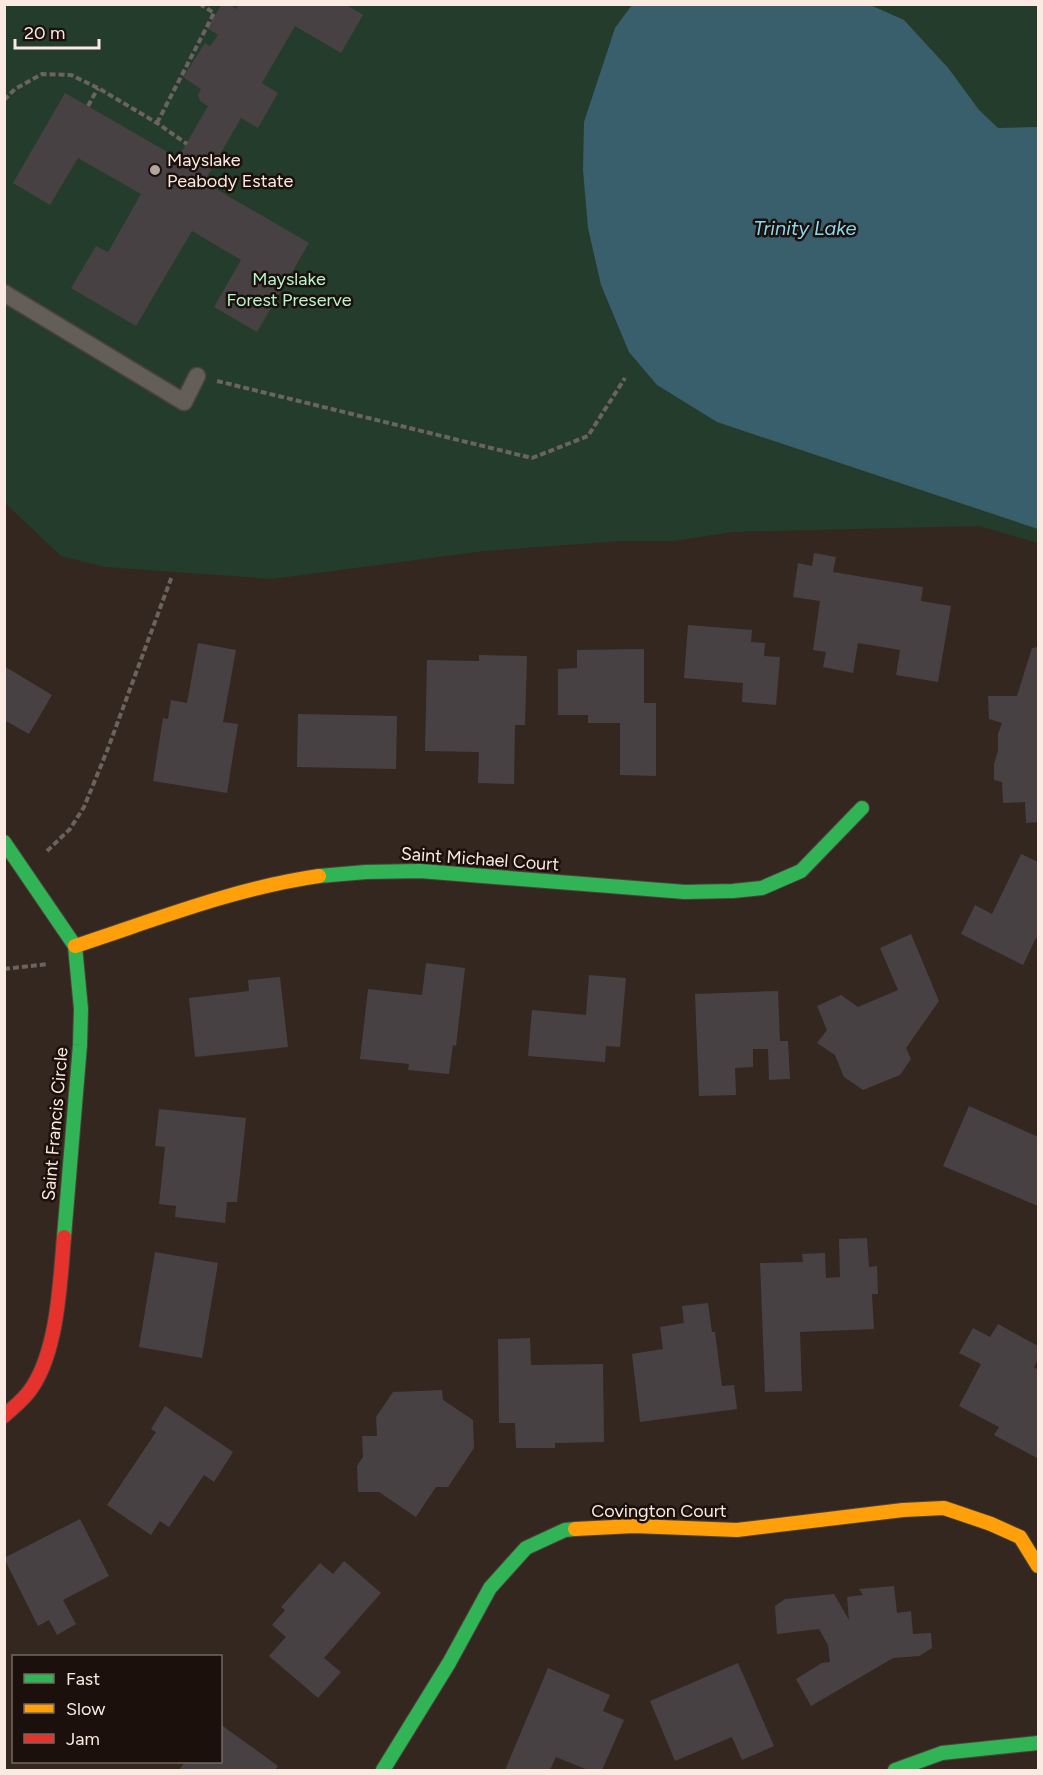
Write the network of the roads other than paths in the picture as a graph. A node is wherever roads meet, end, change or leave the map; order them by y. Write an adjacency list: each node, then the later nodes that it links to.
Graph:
1 (4, 293): 2 (lane)
2 (197, 376)
3 (862, 808): 5 (street, Saint Michael Court)
4 (4, 842): 5 (street, Saint Francis Circle)
5 (75, 946): 6 (street, Saint Francis Circle)
6 (4, 1416)
7 (1038, 1566): 9 (street, Covington Court)
8 (1038, 1743): 10 (street)
9 (383, 1770)
10 (895, 1770)

